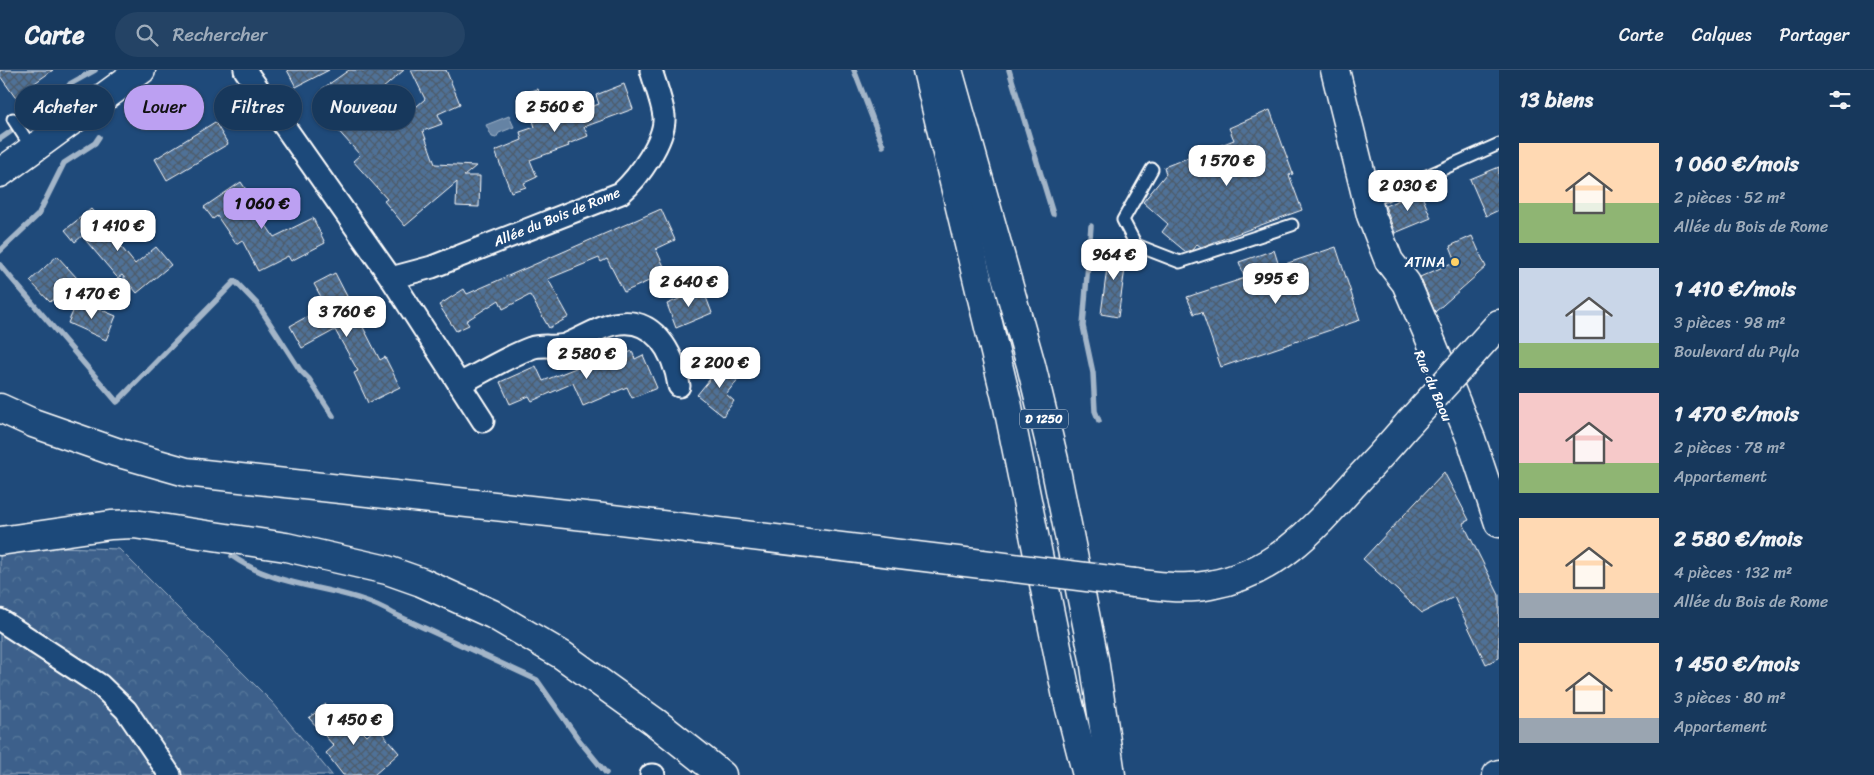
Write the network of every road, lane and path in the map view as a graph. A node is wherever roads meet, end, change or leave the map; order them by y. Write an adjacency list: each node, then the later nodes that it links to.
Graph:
1 (140, 70): 9 (street)
2 (245, 70): 14 (street)
3 (651, 70): 14 (street, Allée du Bois de Rome)
4 (927, 70): 27 (street, D 1250)
5 (948, 70): 28 (street, D 1250)
6 (1335, 70): 12 (street, Rue du Baou)
7 (13, 119): 9 (lane)
8 (1499, 144): 12 (lane)
9 (33, 150): 11 (street)
10 (1152, 169): 13 (lane)
11 (0, 173)
12 (1367, 203): 22 (street, Rue du Baou)
13 (1292, 225)
14 (392, 278): 16 (street)
15 (1499, 324): 21 (street, bridge)
16 (459, 384): 17 (street); 20 (street)
17 (679, 386)
18 (0, 408): 21 (street)
19 (0, 418): 21 (street)
20 (482, 422)
21 (33, 423)
22 (1496, 514)
23 (0, 541): 26 (street)
24 (0, 620): 25 (street)
25 (170, 775)
26 (722, 775)
27 (1088, 775)
28 (1111, 775)

